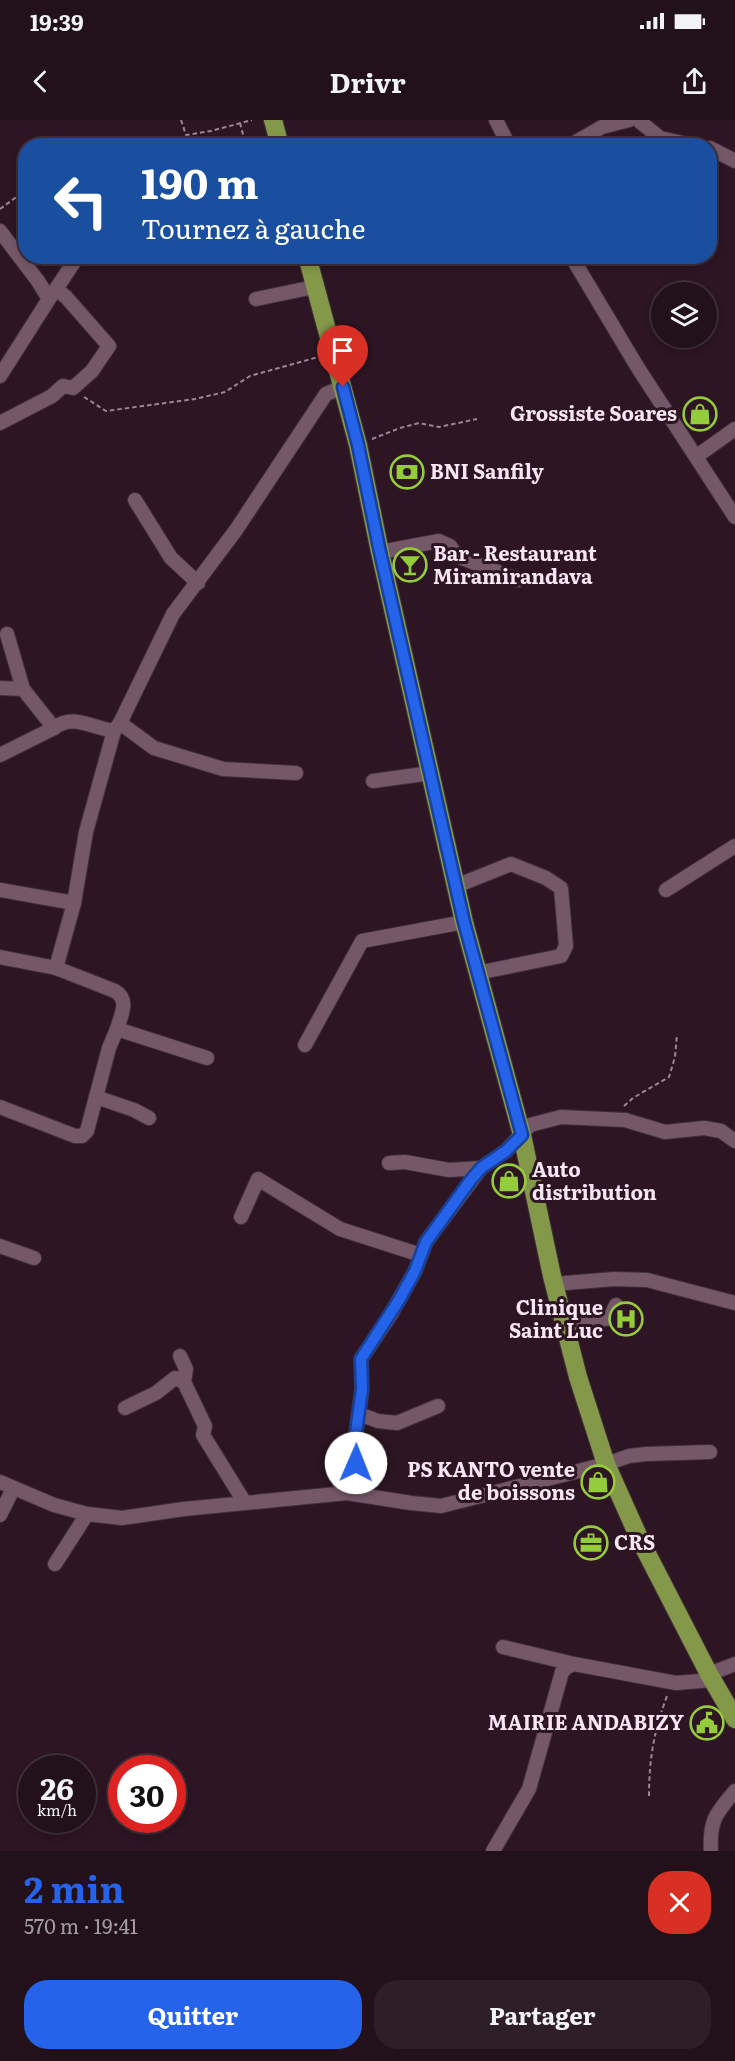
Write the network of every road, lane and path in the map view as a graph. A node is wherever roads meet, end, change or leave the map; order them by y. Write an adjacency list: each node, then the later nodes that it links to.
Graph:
1 (181, 120): 7 (path)
2 (252, 120): 7 (path)
3 (273, 120): 9 (main road)
4 (496, 120): 10 (street)
5 (629, 120): 11 (street)
6 (638, 120): 12 (street)
7 (240, 123): 8 (path)
8 (244, 138)
9 (277, 138)
10 (505, 138)
11 (583, 138)
12 (660, 138)
13 (717, 152): 14 (street)
14 (735, 161)
15 (18, 196): 16 (path)
16 (0, 209)
17 (0, 231): 18 (street)
18 (18, 255)
19 (25, 264): 24 (street)
20 (73, 264): 24 (street)
21 (309, 264): 23 (main road)
22 (576, 264): 34 (street)
23 (314, 287): 25 (street); 26 (main road)
24 (52, 294): 27 (street); 29 (street)
25 (256, 299)
26 (334, 352): 28 (main road); 29 (path)
27 (0, 376)
28 (343, 387): 33 (main road); 39 (street)
29 (73, 388): 31 (street)
30 (477, 418): 33 (path)
31 (0, 423)
32 (735, 429): 34 (street)
33 (358, 445): 37 (main road)
34 (697, 456): 36 (street)
35 (135, 500): 39 (street)
36 (735, 517)
37 (380, 552): 38 (street); 47 (main road)
38 (518, 580)
39 (198, 583): 43 (street)
40 (7, 634): 42 (street)
41 (0, 688): 42 (street)
42 (23, 689): 44 (street)
43 (117, 727): 44 (street); 46 (street); 53 (street)
44 (54, 728): 45 (street)
45 (0, 755)
46 (296, 773)
47 (431, 773): 48 (street); 50 (main road)
48 (373, 781)
49 (735, 846): 52 (street)
50 (456, 886): 54 (main road); 57 (street)
51 (0, 890): 53 (street)
52 (666, 890)
53 (74, 903): 56 (street)
54 (464, 922): 57 (main road); 60 (street)
55 (0, 957): 56 (street)
56 (56, 968): 58 (street)
57 (477, 972): 66 (main road)
58 (117, 1029): 61 (street); 62 (street)
59 (677, 1034): 65 (path)
60 (305, 1045)
61 (207, 1058)
62 (96, 1097): 63 (street); 64 (street)
63 (0, 1107)
64 (149, 1118)
65 (625, 1120): 66 (street); 67 (street)
66 (522, 1135): 69 (street); 74 (main road)
67 (735, 1141)
68 (389, 1163): 69 (street)
69 (481, 1168): 72 (street)
70 (241, 1216): 72 (street)
71 (0, 1246): 73 (street)
72 (421, 1255): 82 (street)
73 (34, 1258)
74 (554, 1284): 75 (street); 77 (main road)
75 (735, 1303)
76 (616, 1305): 77 (street)
77 (565, 1328): 84 (main road)
78 (180, 1356): 79 (street)
79 (184, 1382): 81 (street); 88 (street)
80 (438, 1406): 82 (street)
81 (125, 1408)
82 (359, 1414): 87 (street)
83 (710, 1452): 84 (street)
84 (606, 1464): 87 (street); 95 (main road)
85 (0, 1482): 86 (street)
86 (14, 1489): 89 (street); 90 (street)
87 (359, 1495): 88 (street)
88 (245, 1503): 89 (street)
89 (87, 1514): 91 (street)
90 (0, 1515)
91 (55, 1564)
92 (502, 1647): 93 (street)
93 (574, 1664): 96 (street); 100 (street)
94 (735, 1664): 95 (street)
95 (711, 1677): 96 (street); 97 (main road)
96 (673, 1682): 99 (path)
97 (735, 1719)
98 (735, 1791): 101 (street)
99 (649, 1796)
100 (493, 1851)
101 (711, 1851)

